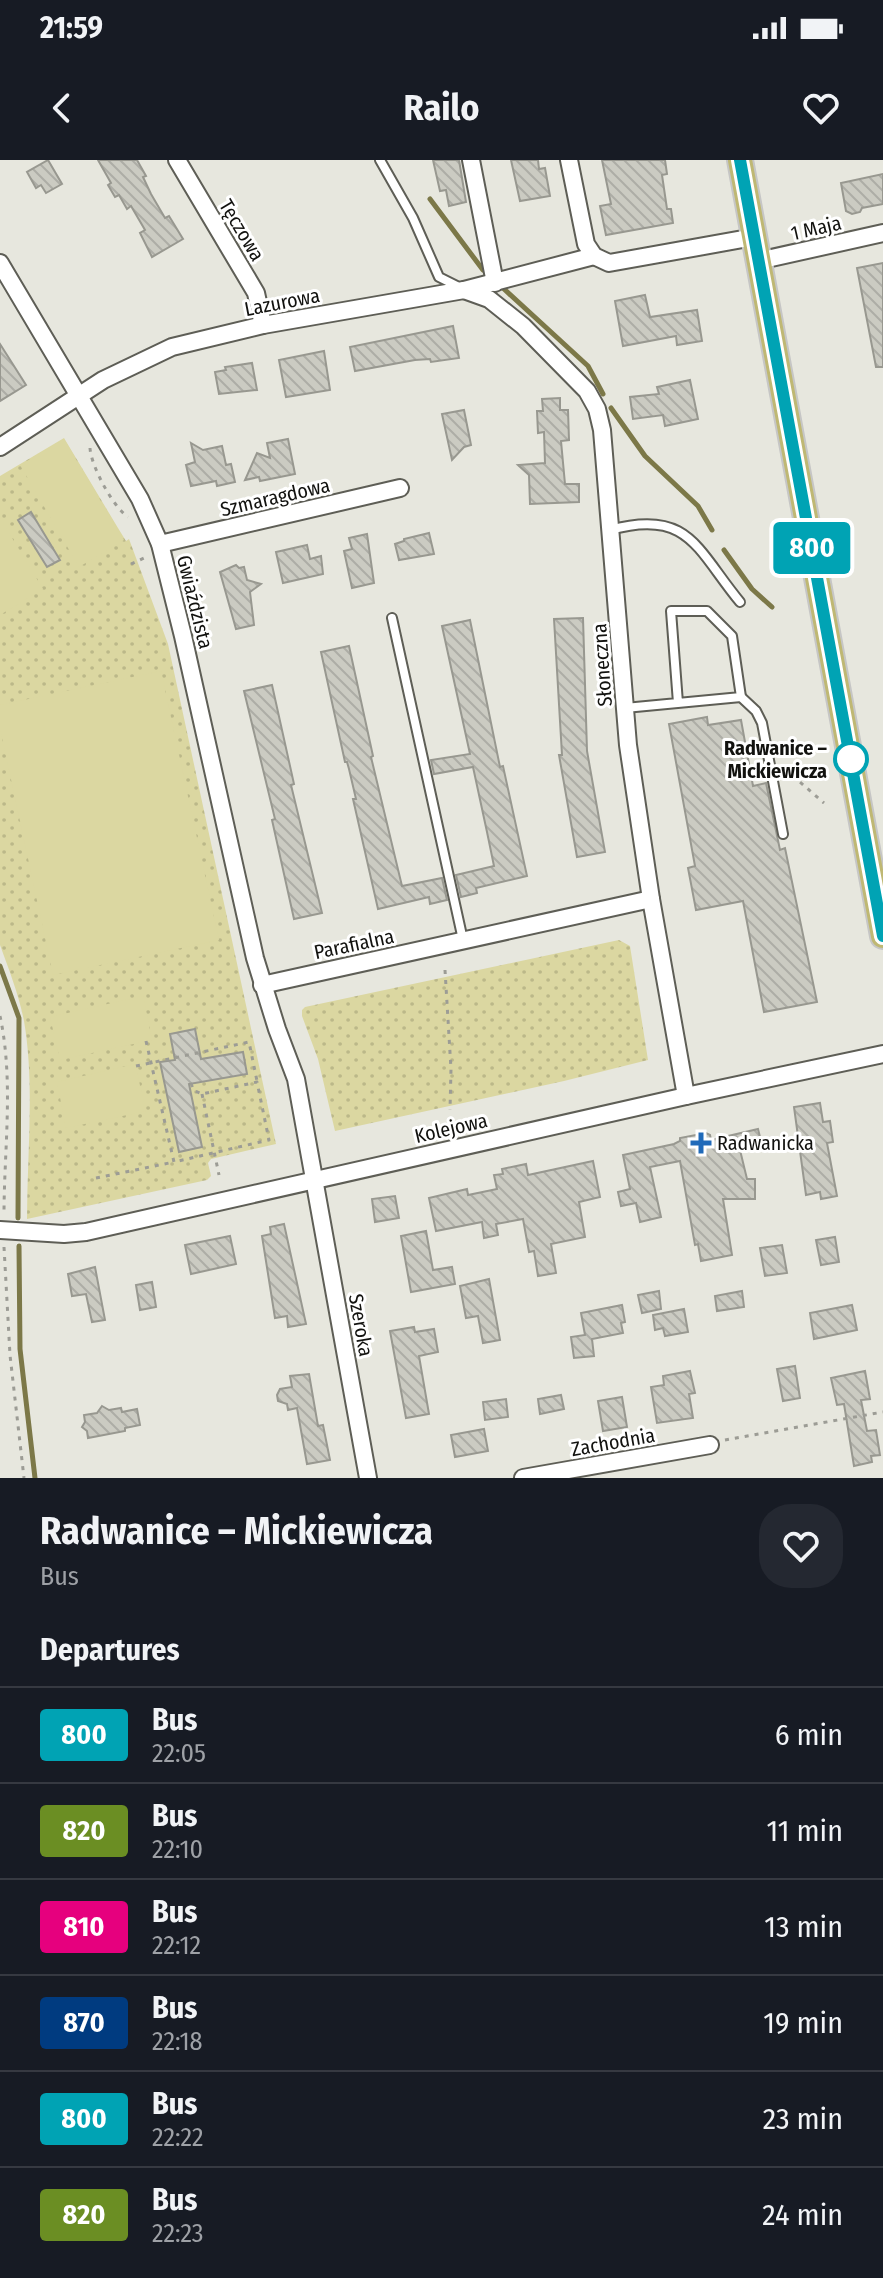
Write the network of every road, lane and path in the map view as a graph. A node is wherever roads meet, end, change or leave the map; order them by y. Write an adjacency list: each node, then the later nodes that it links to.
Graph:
1 (177, 160): 12 (street, Tęczowa)
2 (380, 160): 11 (lane)
3 (471, 160): 10 (street)
4 (569, 160): 8 (street)
5 (740, 160): 7 (main road)
6 (883, 233): 7 (street, 1 Maja)
7 (756, 249): 8 (street); 32 (main road)
8 (594, 256): 10 (street, Lazurowa)
9 (0, 263): 13 (street, Gwiaździsta)
10 (495, 283): 11 (street, Lazurowa)
11 (464, 290): 12 (street, Lazurowa); 18 (street, Słoneczna)
12 (263, 325): 13 (street, Lazurowa)
13 (80, 397): 15 (street, Lazurowa); 19 (street, Gwiaździsta)
14 (91, 437): 17 (path)
15 (0, 447)
16 (400, 488): 19 (street, Szmaragdowa)
17 (129, 518)
18 (610, 530): 23 (lane); 27 (street, Słoneczna)
19 (154, 547): 21 (path); 35 (street, Gwiaździsta)
20 (146, 557): 22 (path)
21 (152, 563)
22 (131, 564)
23 (740, 602)
24 (392, 618): 33 (lane)
25 (741, 697): 26 (lane); 26 (lane); 28 (lane)
26 (678, 703): 27 (lane)
27 (625, 708): 31 (street, Słoneczna)
28 (769, 751): 29 (path); 30 (lane)
29 (824, 803)
30 (783, 834)
31 (651, 899): 33 (street, Parafialna); 44 (street, Słoneczna)
32 (883, 936)
33 (464, 941): 35 (street, Parafialna)
34 (445, 970): 45 (path)
35 (262, 985): 50 (street)
36 (0, 1016): 51 (path)
37 (146, 1041): 39 (path)
38 (883, 1054): 44 (street, Kolejowa)
39 (151, 1063): 40 (path); 42 (path); 47 (path)
40 (136, 1066)
41 (190, 1079): 43 (path)
42 (257, 1082): 43 (path); 46 (path)
43 (202, 1094): 46 (path)
44 (686, 1096): 50 (street, Kolejowa)
45 (450, 1110)
46 (215, 1153): 47 (path); 48 (path)
47 (174, 1162): 49 (path)
48 (219, 1175)
49 (96, 1178)
50 (315, 1179): 52 (street, Kolejowa); 57 (street, Szeroka)
51 (4, 1199)
52 (0, 1230)
53 (5, 1262): 56 (path)
54 (883, 1412): 55 (path)
55 (710, 1445): 58 (street, Zachodnia)
56 (24, 1478)
57 (368, 1478)
58 (523, 1478)

